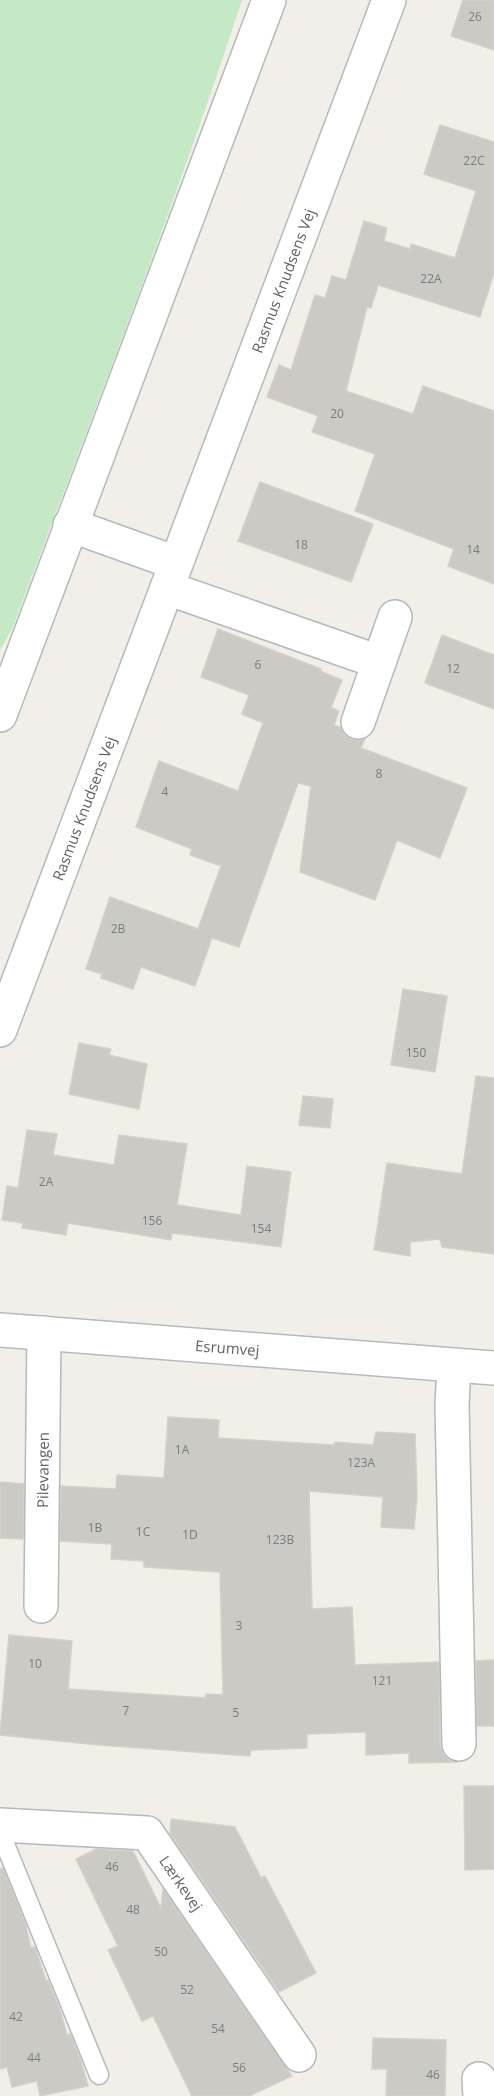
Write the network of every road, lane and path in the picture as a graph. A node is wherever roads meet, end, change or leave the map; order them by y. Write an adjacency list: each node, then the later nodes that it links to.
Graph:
1 (269, 0): 3 (street)
2 (389, 0): 4 (street, Rasmus Knudsens Vej)
3 (70, 525): 4 (street); 7 (street)
4 (172, 575): 6 (street); 9 (street, Rasmus Knudsens Vej)
5 (395, 617): 6 (street)
6 (379, 662): 8 (street)
7 (0, 715)
8 (358, 722)
9 (0, 1030)
10 (0, 1330): 11 (street, Esrumvej)
11 (44, 1333): 12 (street, Esrumvej); 14 (street, Pilevangen)
12 (454, 1366): 13 (street, Esrumvej); 15 (street)
13 (494, 1368)
14 (41, 1606)
15 (459, 1744)
16 (0, 1825): 18 (street, Lærkevej)
17 (0, 1832): 19 (lane)
18 (299, 2055)
19 (99, 2075)

